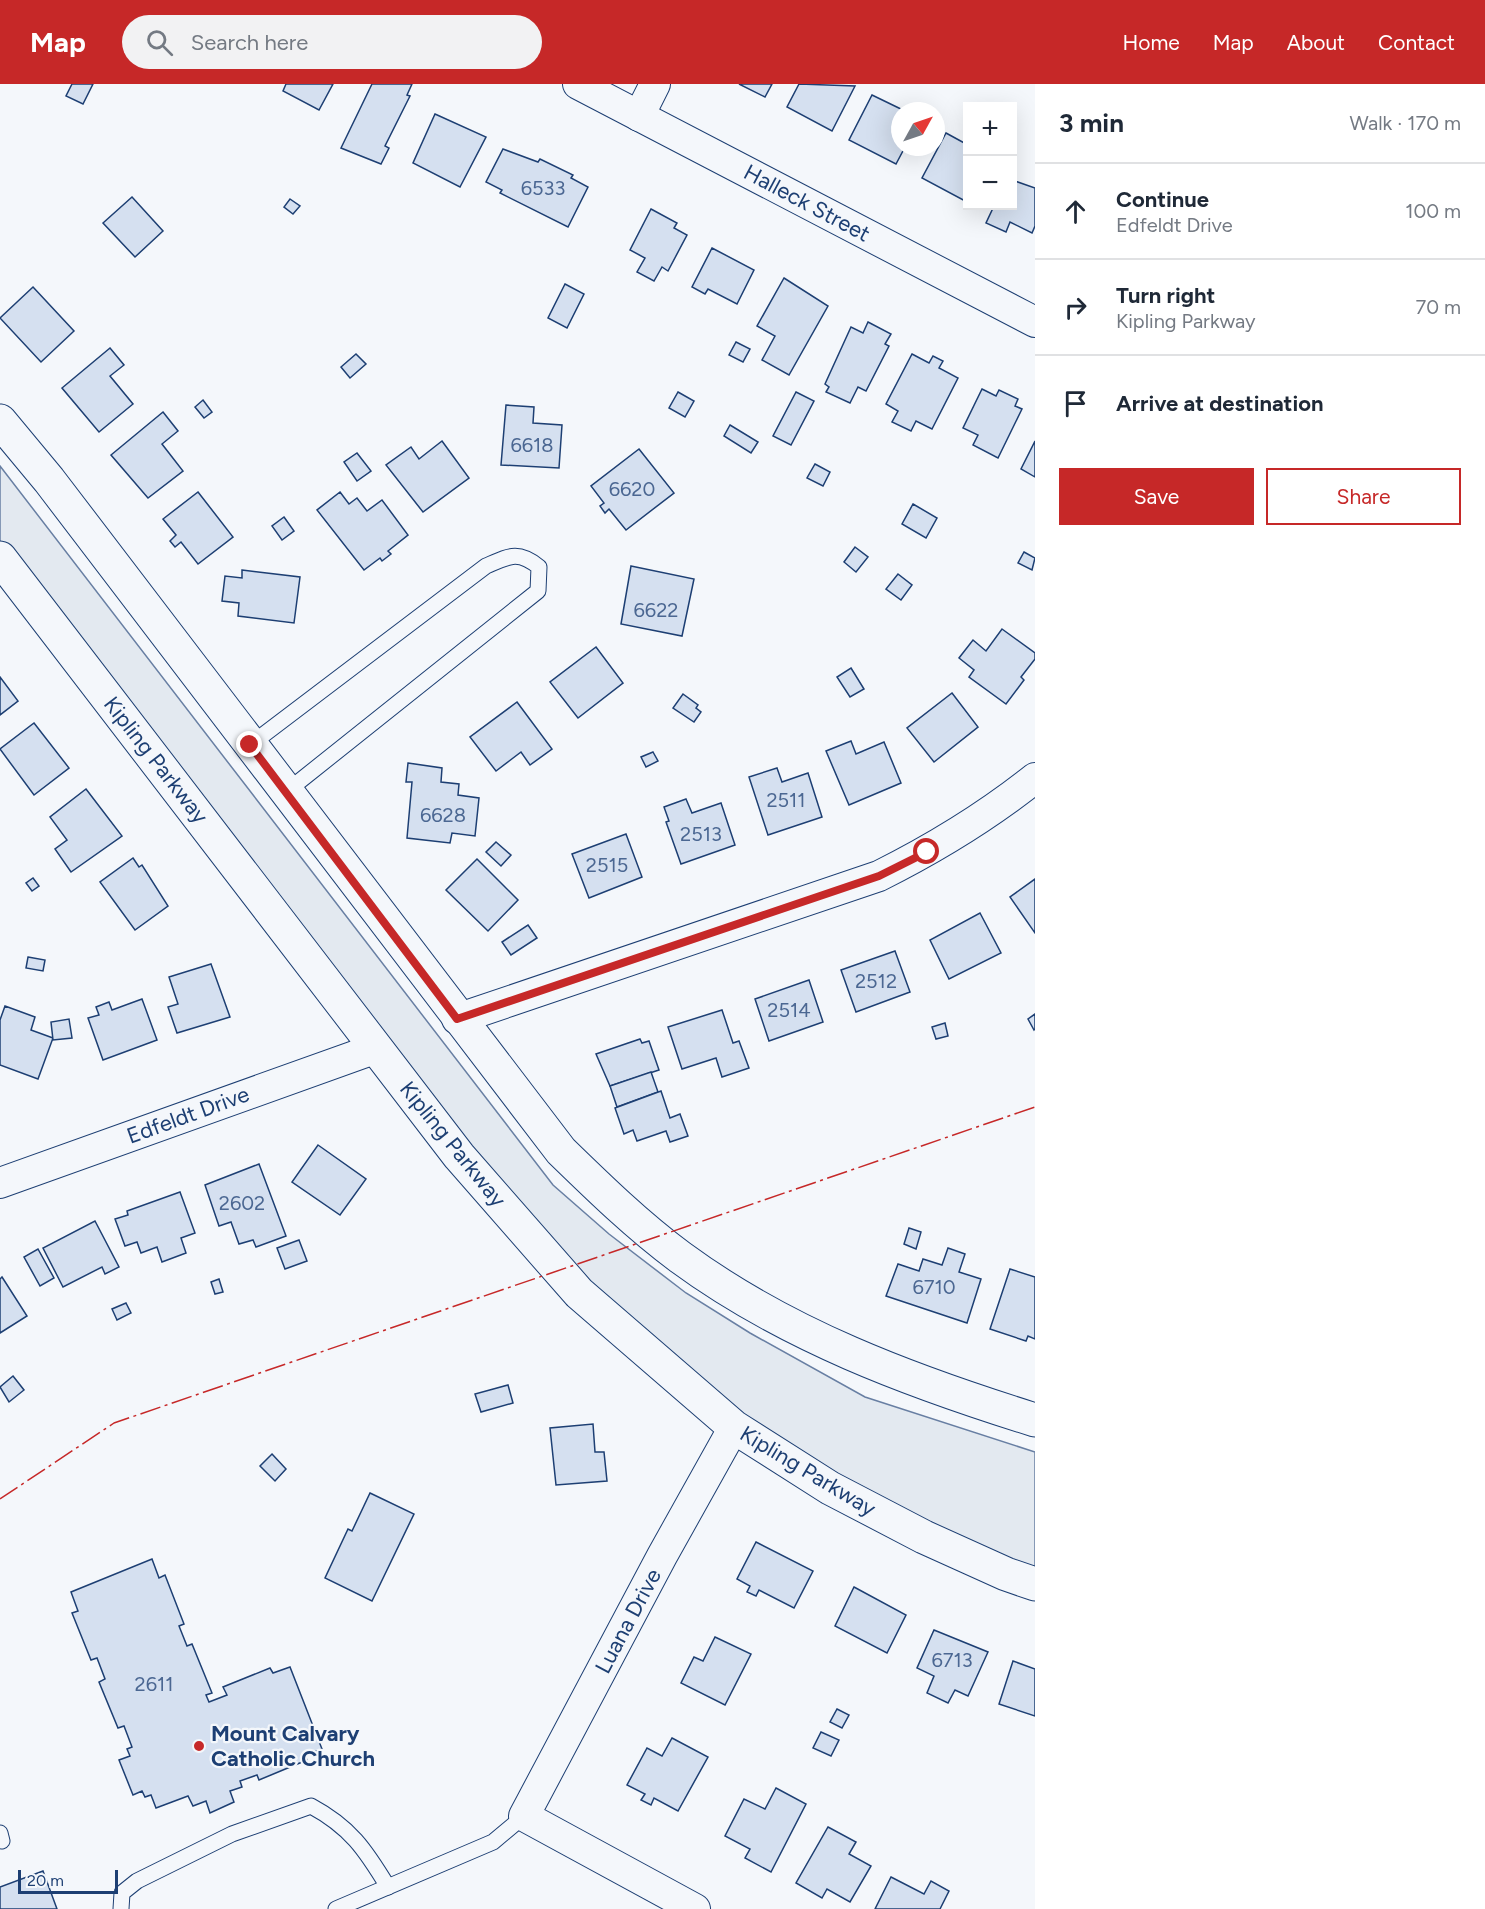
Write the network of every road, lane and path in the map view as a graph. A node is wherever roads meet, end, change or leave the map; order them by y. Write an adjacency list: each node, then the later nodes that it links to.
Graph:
1 (578, 84): 3 (street, Halleck Street)
2 (655, 84): 3 (street)
3 (639, 116): 4 (street, Halleck Street)
4 (1035, 322)
5 (0, 421): 7 (street)
6 (0, 558): 11 (street, Kipling Parkway)
7 (250, 745): 9 (street); 9 (lane)
8 (1035, 778): 10 (street)
9 (286, 792): 10 (street)
10 (457, 1019): 13 (street)
11 (377, 1048): 12 (street, Edfeldt Drive); 14 (street, Kipling Parkway)
12 (0, 1183)
13 (1035, 1420)
14 (734, 1427): 15 (street, Kipling Parkway); 16 (street, Luana Drive)
15 (1035, 1584)
16 (524, 1816): 17 (lane); 20 (street)
17 (388, 1887): 18 (lane); 19 (lane)
18 (121, 1909)
19 (336, 1909)
20 (695, 1909)

